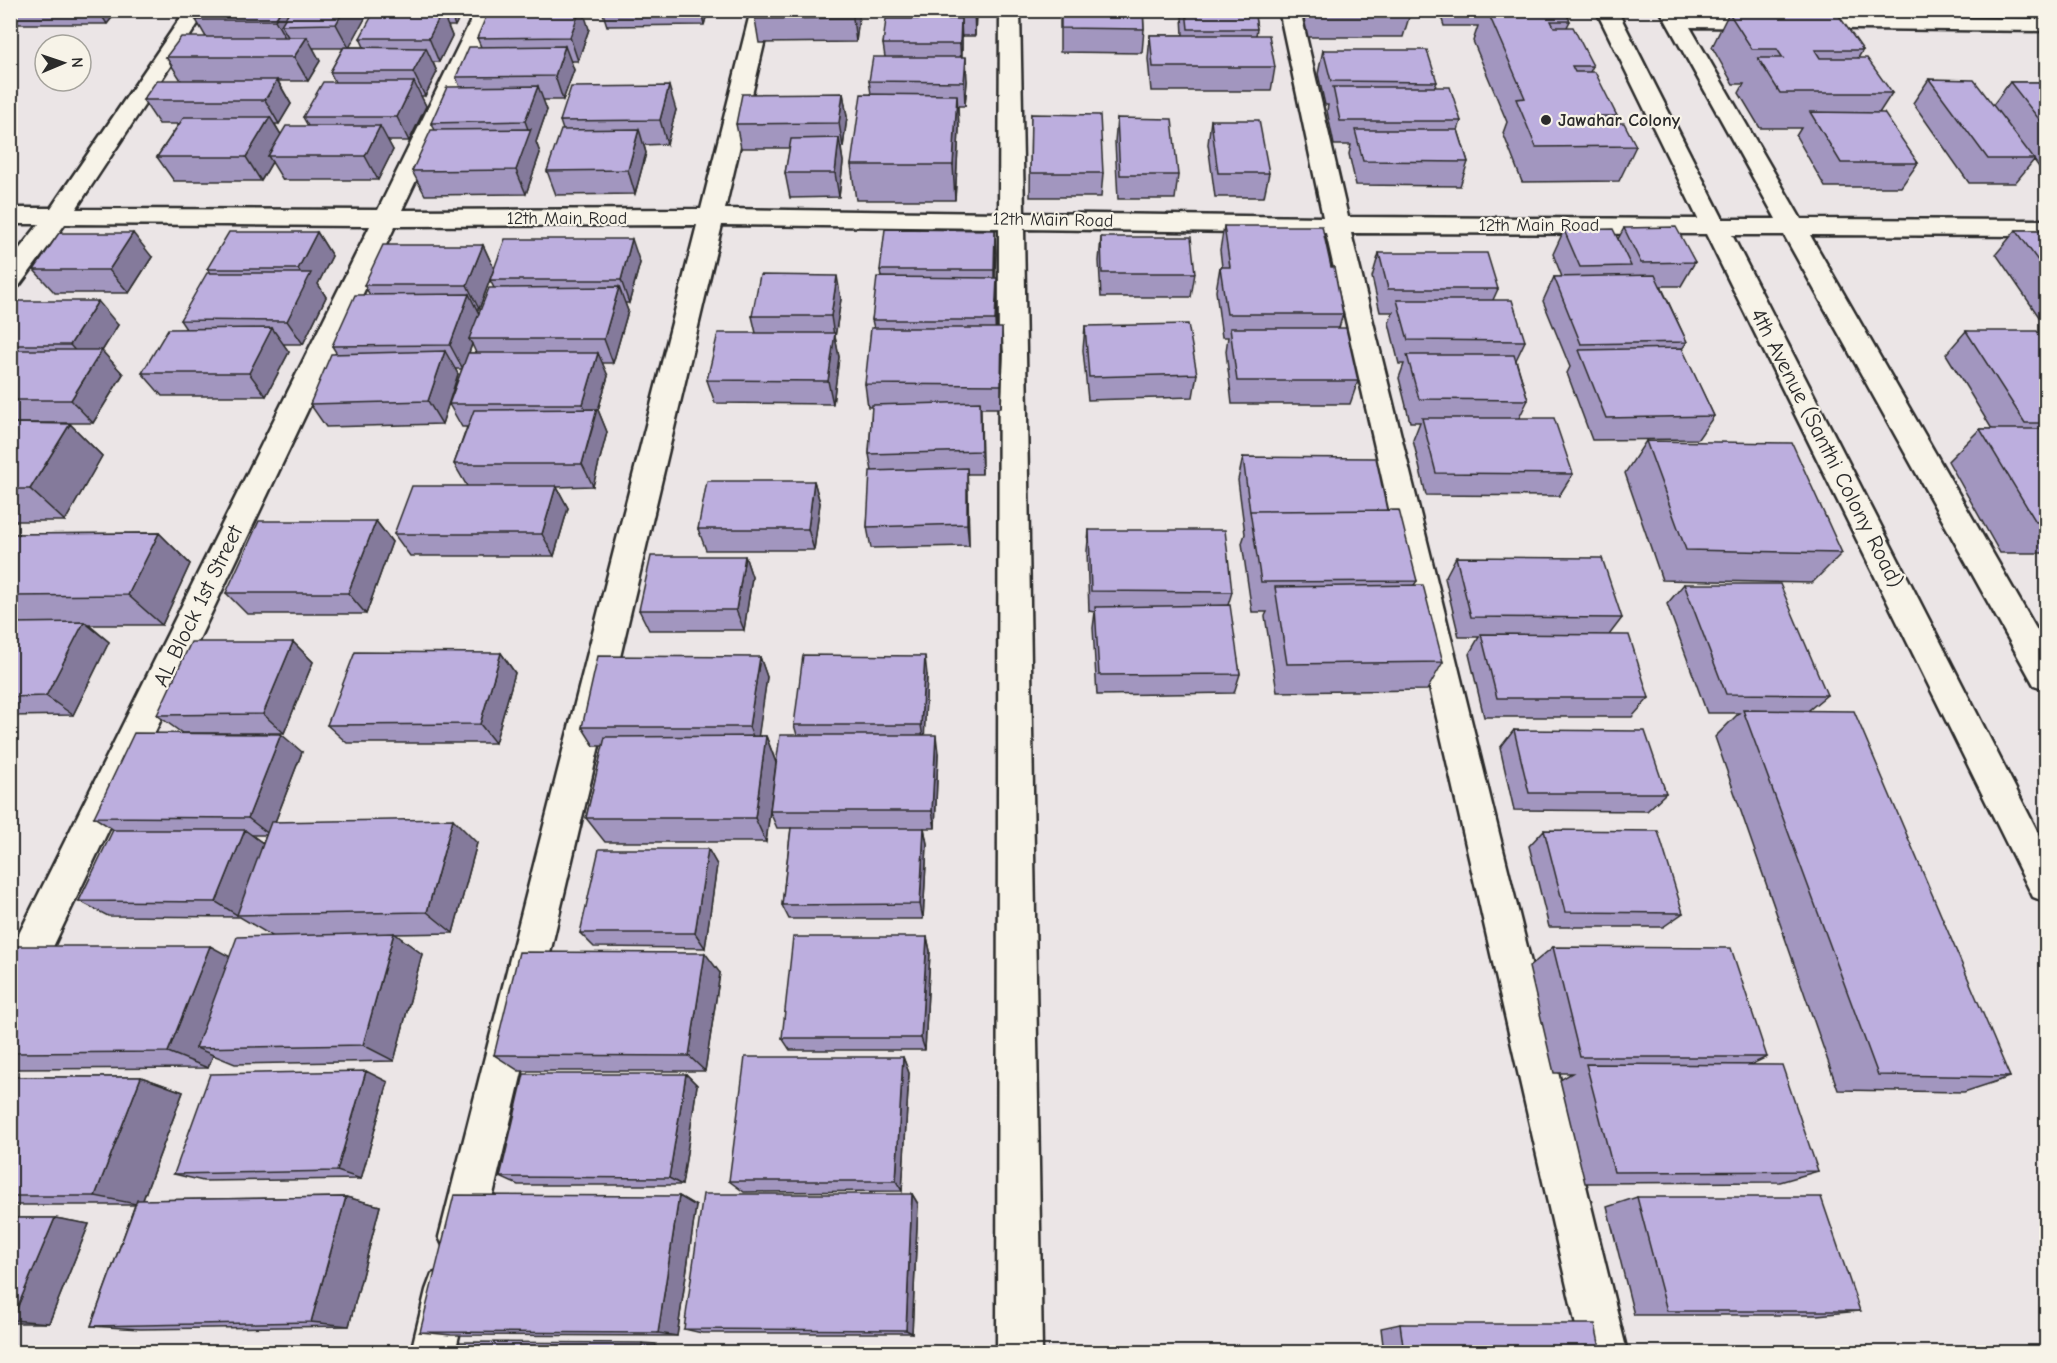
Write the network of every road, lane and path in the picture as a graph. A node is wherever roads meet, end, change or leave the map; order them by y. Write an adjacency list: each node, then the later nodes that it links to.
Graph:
1 (197, 10): 10 (street)
2 (487, 10): 13 (street, AL Block 1st Street)
3 (762, 10): 12 (street)
4 (1010, 10): 14 (street)
5 (1289, 10): 15 (street)
6 (1606, 10): 16 (street, 4th Avenue (Santhi Colony Road))
7 (1673, 16): 8 (street); 17 (street)
8 (1970, 18): 9 (street)
9 (2046, 25)
10 (59, 215): 11 (street, 12th Main Road); 13 (street, 12th Main Road); 19 (street)
11 (10, 216)
12 (710, 217): 13 (street, 12th Main Road); 14 (street, 12th Main Road); 23 (street)
13 (386, 218): 22 (street, AL Block 1st Street)
14 (1013, 220): 15 (street, 12th Main Road); 24 (street)
15 (1337, 225): 16 (street, 12th Main Road); 25 (street)
16 (1715, 226): 17 (street, 12th Main Road); 21 (street, 4th Avenue (Santhi Colony Road))
17 (1793, 226): 18 (street, 12th Main Road); 20 (street)
18 (2046, 228)
19 (10, 280)
20 (2046, 675)
21 (2046, 885)
22 (10, 994)
23 (433, 1353)
24 (1019, 1353)
25 (1604, 1353)

